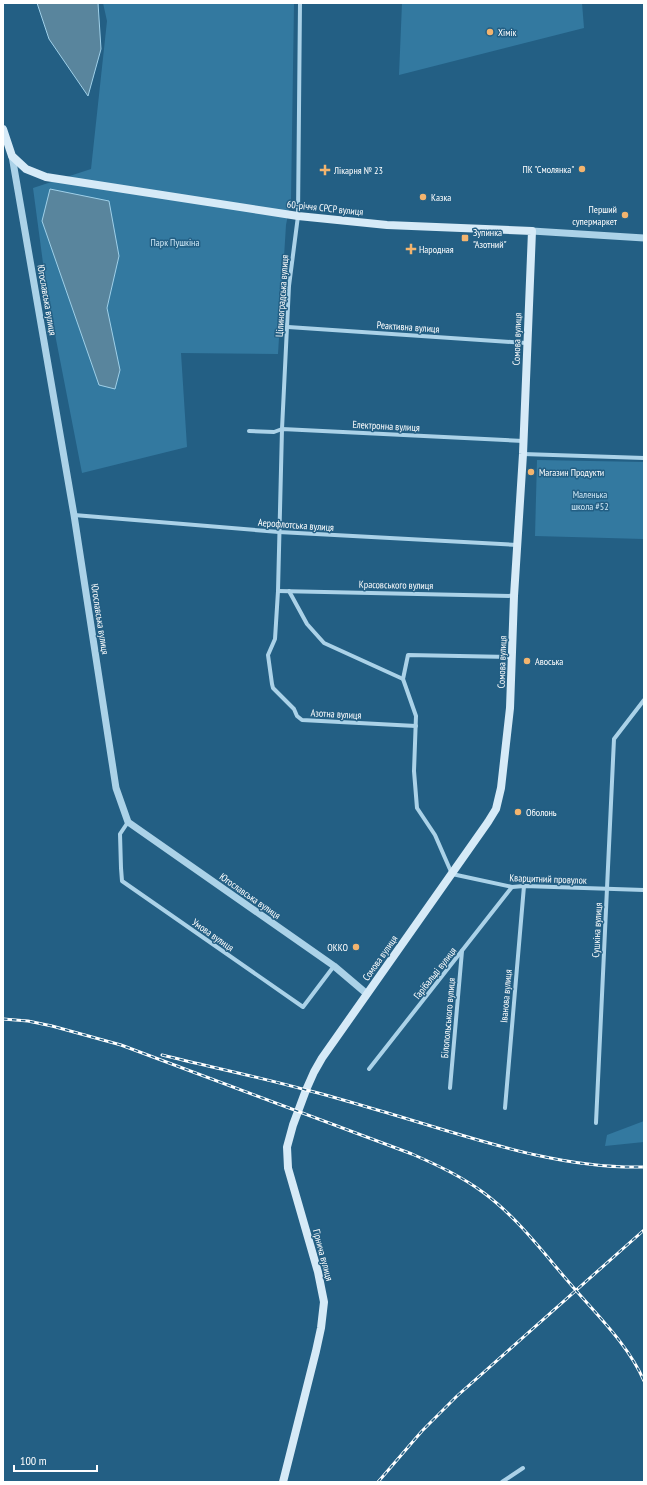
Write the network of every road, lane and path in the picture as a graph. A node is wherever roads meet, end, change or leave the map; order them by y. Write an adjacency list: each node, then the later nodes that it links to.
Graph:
1 (300, 3): 4 (street, Цілиноградська вулиця)
2 (3, 129): 3 (main road, Югославська вулиця)
3 (12, 156): 4 (main road, 60-річчя СРСР вулиця); 14 (street, Югославська вулиця)
4 (298, 216): 5 (main road, 60-річчя СРСР вулиця); 7 (street, Цілиноградська вулиця)
5 (532, 231): 6 (street, 60-річчя СРСР вулиця); 8 (main road, Сомова вулиця)
6 (644, 238)
7 (288, 327): 8 (street, Реактивна вулиця); 9 (street, Цілиноградська вулиця)
8 (526, 343): 11 (main road, Сомова вулиця)
9 (282, 429): 10 (street, Електронна вулиця); 11 (street, Електронна вулиця); 15 (street, Цілиноградська вулиця)
10 (249, 431)
11 (523, 441): 12 (main road, Сомова вулиця)
12 (523, 454): 13 (street); 16 (main road, Сомова вулиця)
13 (644, 458)
14 (74, 515): 15 (street, Аерофлотська вулиця); 24 (street, Югославська вулиця)
15 (279, 532): 16 (street, Аерофлотська вулиця); 17 (street, Цілиноградська вулиця)
16 (517, 545): 19 (main road, Сомова вулиця)
17 (278, 591): 18 (street, Красовського вулиця); 23 (street, Азотна вулиця)
18 (288, 591): 19 (street, Красовського вулиця); 21 (street)
19 (514, 596): 20 (main road, Сомова вулиця)
20 (512, 657): 21 (street); 25 (main road, Сомова вулиця)
21 (403, 679): 23 (street)
22 (644, 700): 28 (street, Сушкіна вулиця)
23 (416, 726): 25 (street)
24 (128, 822): 31 (street, Югославська вулиця); 31 (street, Умова вулиця)
25 (452, 874): 27 (street, Кварцитний провулок); 32 (main road, Сомова вулиця)
26 (524, 886): 27 (street, Кварцитний провулок); 28 (street, Кварцитний провулок); 36 (street, Іванова вулиця)
27 (512, 887): 30 (street, Гарібальді вулиця)
28 (607, 889): 29 (street, Кварцитний провулок); 37 (street, Сушкіна вулиця)
29 (644, 890)
30 (462, 951): 34 (street, Гарібальді вулиця); 35 (street, Білопольського вулиця)
31 (334, 966): 32 (street, Югославська вулиця)
32 (367, 994): 33 (main road, Сомова вулиця)
33 (333, 1042): 39 (main road, Гірнича вулиця)
34 (369, 1069)
35 (450, 1088)
36 (505, 1108)
37 (596, 1123)
38 (523, 1468): 40 (street)
39 (283, 1482)
40 (502, 1482)

